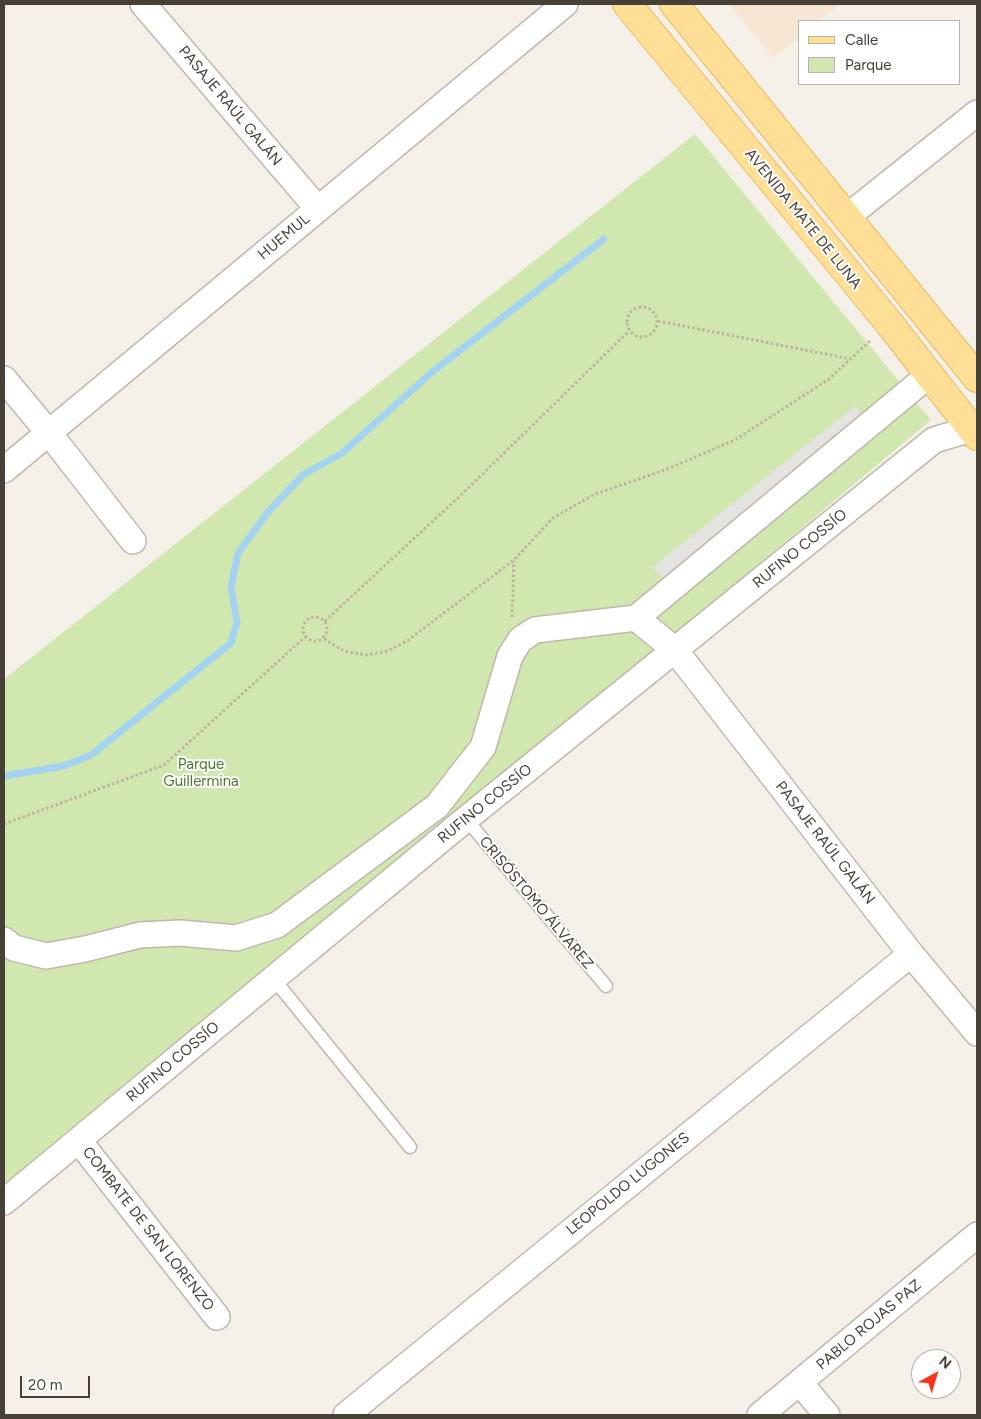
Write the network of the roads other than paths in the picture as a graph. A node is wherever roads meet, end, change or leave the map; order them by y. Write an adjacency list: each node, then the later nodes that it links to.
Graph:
1 (143, 4): 6 (street, PASAJE RAÚL GALÁN)
2 (565, 4): 6 (street, HUEMUL)
3 (627, 4): 8 (main road, AVENIDA MATE DE LUNA)
4 (674, 4): 7 (main road)
5 (977, 113): 7 (street)
6 (318, 209): 12 (street, HUEMUL)
7 (848, 216): 9 (main road)
8 (929, 375): 11 (main road, AVENIDA MATE DE LUNA); 15 (street)
9 (977, 378)
10 (4, 379): 12 (street)
11 (975, 430): 16 (street, RUFINO COSSÍO)
12 (49, 433): 13 (street, HUEMUL); 14 (street)
13 (4, 470)
14 (133, 541)
15 (636, 618): 16 (street, PASAJE RAÚL GALÁN); 18 (street)
16 (675, 650): 17 (street, RUFINO COSSÍO); 19 (street, PASAJE RAÚL GALÁN)
17 (466, 819): 20 (street, RUFINO COSSÍO); 21 (lane, CRISÓSTOMO ÁLVAREZ)
18 (4, 940)
19 (911, 954): 22 (street, PASAJE RAÚL GALÁN); 29 (street, LEOPOLDO LUGONES)
20 (273, 978): 23 (street, RUFINO COSSÍO); 24 (lane)
21 (606, 986)
22 (977, 1033)
23 (78, 1141): 25 (street, RUFINO COSSÍO); 27 (street, COMBATE DE SAN LORENZO)
24 (410, 1147)
25 (4, 1202)
26 (977, 1235): 28 (street, PABLO ROJAS PAZ)
27 (217, 1318)
28 (800, 1383): 30 (street, PABLO ROJAS PAZ); 31 (street)
29 (346, 1415)
30 (760, 1415)
31 (827, 1415)

